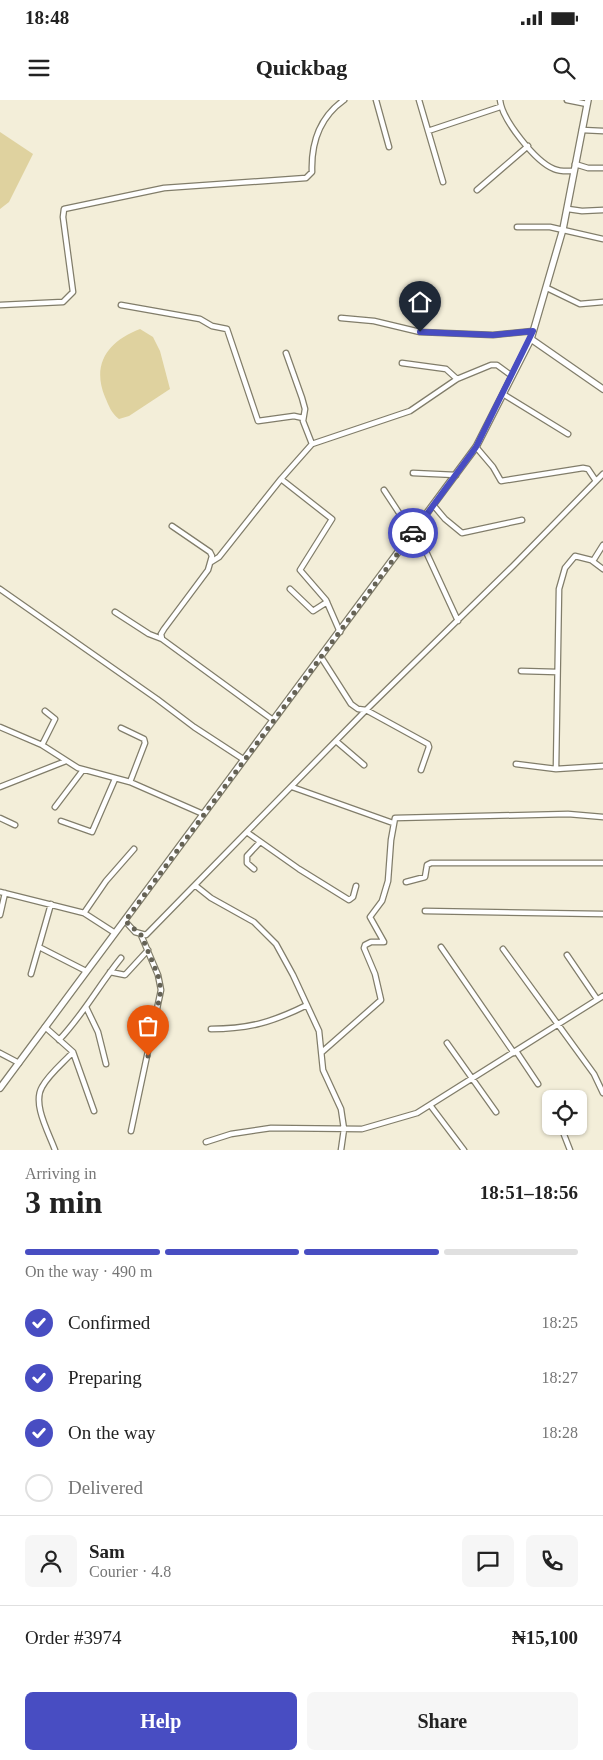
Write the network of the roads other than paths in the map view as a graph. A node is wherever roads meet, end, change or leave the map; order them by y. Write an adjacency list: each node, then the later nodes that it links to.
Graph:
1 (344, 100): 25 (street)
2 (376, 100): 12 (street)
3 (419, 100): 9 (street)
4 (500, 100): 7 (street)
5 (568, 100): 6 (street)
6 (588, 102): 8 (street)
7 (500, 107): 9 (street); 11 (street)
8 (582, 130): 10 (street); 13 (street)
9 (428, 131): 16 (street)
10 (603, 131)
11 (528, 146): 15 (street); 17 (street)
12 (389, 147)
13 (575, 164): 14 (street); 15 (street)
14 (603, 168)
15 (574, 171): 18 (street)
16 (443, 182)
17 (477, 190)
18 (568, 209): 19 (street); 21 (street)
19 (603, 210)
20 (517, 227): 21 (street)
21 (563, 229): 22 (street); 23 (street)
22 (603, 239)
23 (547, 288): 24 (street); 28 (street)
24 (603, 302)
25 (0, 305)
26 (121, 305): 36 (street)
27 (341, 318): 28 (street)
28 (533, 331): 29 (street)
29 (531, 339): 32 (street); 34 (street)
30 (286, 353): 36 (street)
31 (402, 362): 33 (street)
32 (512, 376): 33 (street); 35 (street)
33 (457, 379): 38 (street)
34 (603, 389)
35 (503, 394): 37 (street); 39 (street)
36 (303, 418): 38 (street)
37 (568, 434)
38 (312, 444): 43 (street)
39 (476, 447): 42 (street); 44 (street)
40 (413, 474): 42 (street)
41 (603, 474): 44 (street)
42 (456, 475): 46 (street)
43 (281, 479): 51 (street); 56 (street)
44 (596, 481): 58 (street)
45 (384, 490): 49 (street)
46 (434, 506): 47 (street); 49 (street)
47 (522, 520)
48 (172, 526): 51 (street)
49 (416, 530): 58 (street); 59 (street)
50 (603, 545): 52 (street)
51 (211, 562): 60 (street)
52 (593, 562): 53 (street); 63 (street)
53 (603, 568)
54 (0, 589): 71 (street)
55 (290, 589): 56 (street)
56 (328, 602): 59 (street)
57 (115, 612): 60 (street)
58 (458, 621): 64 (street)
59 (340, 632): 61 (street)
60 (162, 639): 66 (street)
61 (321, 657): 64 (street); 66 (street)
62 (521, 671): 63 (street)
63 (557, 672): 76 (street)
64 (366, 710): 69 (street); 78 (street)
65 (45, 712): 70 (street)
66 (274, 720): 71 (street)
67 (0, 727): 70 (street)
68 (121, 728): 80 (street)
69 (336, 741): 74 (street); 81 (street)
70 (42, 745): 72 (street)
71 (243, 759): 84 (street)
72 (66, 761): 77 (street); 82 (street)
73 (516, 764): 76 (street)
74 (364, 765)
75 (603, 766): 76 (street)
76 (556, 769)
77 (83, 770): 79 (street); 83 (street)
78 (421, 770)
79 (115, 779): 80 (street); 87 (street)
80 (130, 782): 84 (street)
81 (292, 786): 88 (street); 90 (street)
82 (0, 787)
83 (55, 807)
84 (203, 814): 104 (street)
85 (603, 816): 88 (street)
86 (0, 818): 89 (street)
87 (61, 821)
88 (393, 823): 125 (street)
89 (15, 825)
90 (248, 832): 91 (street); 96 (street)
91 (260, 842): 94 (street); 97 (street)
92 (134, 849): 101 (street)
93 (603, 863): 95 (street)
94 (254, 869)
95 (406, 882)
96 (196, 886): 106 (street); 117 (street)
97 (356, 886)
98 (2, 893): 99 (street); 103 (street)
99 (51, 904): 101 (street); 107 (street)
100 (425, 911): 102 (street)
101 (84, 912): 105 (street)
102 (603, 914)
103 (0, 915)
104 (125, 921): 105 (street); 106 (street)
105 (115, 933): 113 (street)
106 (141, 935): 110 (street)
107 (39, 947): 113 (street); 115 (street)
108 (441, 948): 126 (street)
109 (503, 948): 119 (street)
110 (148, 950): 114 (street); 138 (street)
111 (567, 955): 116 (street)
112 (121, 958): 114 (street)
113 (86, 971): 120 (street)
114 (110, 972): 118 (street)
115 (31, 974)
116 (601, 999): 119 (street)
117 (307, 1005): 121 (street); 125 (street)
118 (86, 1007): 122 (street); 129 (street)
119 (558, 1025): 126 (street); 133 (street)
120 (45, 1027): 122 (street); 128 (street)
121 (211, 1029)
122 (59, 1040): 124 (street)
123 (447, 1043): 130 (street)
124 (73, 1052): 135 (street); 141 (street)
125 (322, 1052): 137 (street)
126 (515, 1052): 130 (street); 131 (street)
127 (0, 1053): 128 (street)
128 (19, 1063): 132 (street)
129 (106, 1064)
130 (473, 1079): 134 (street); 136 (street)
131 (538, 1084)
132 (0, 1088)
133 (603, 1093)
134 (430, 1105): 137 (street); 143 (street)
135 (94, 1112)
136 (496, 1112)
137 (344, 1129): 140 (street); 142 (street)
138 (131, 1131)
139 (564, 1135): 144 (street)
140 (206, 1142)
141 (54, 1150)
142 (341, 1150)
143 (464, 1150)
144 (570, 1150)

